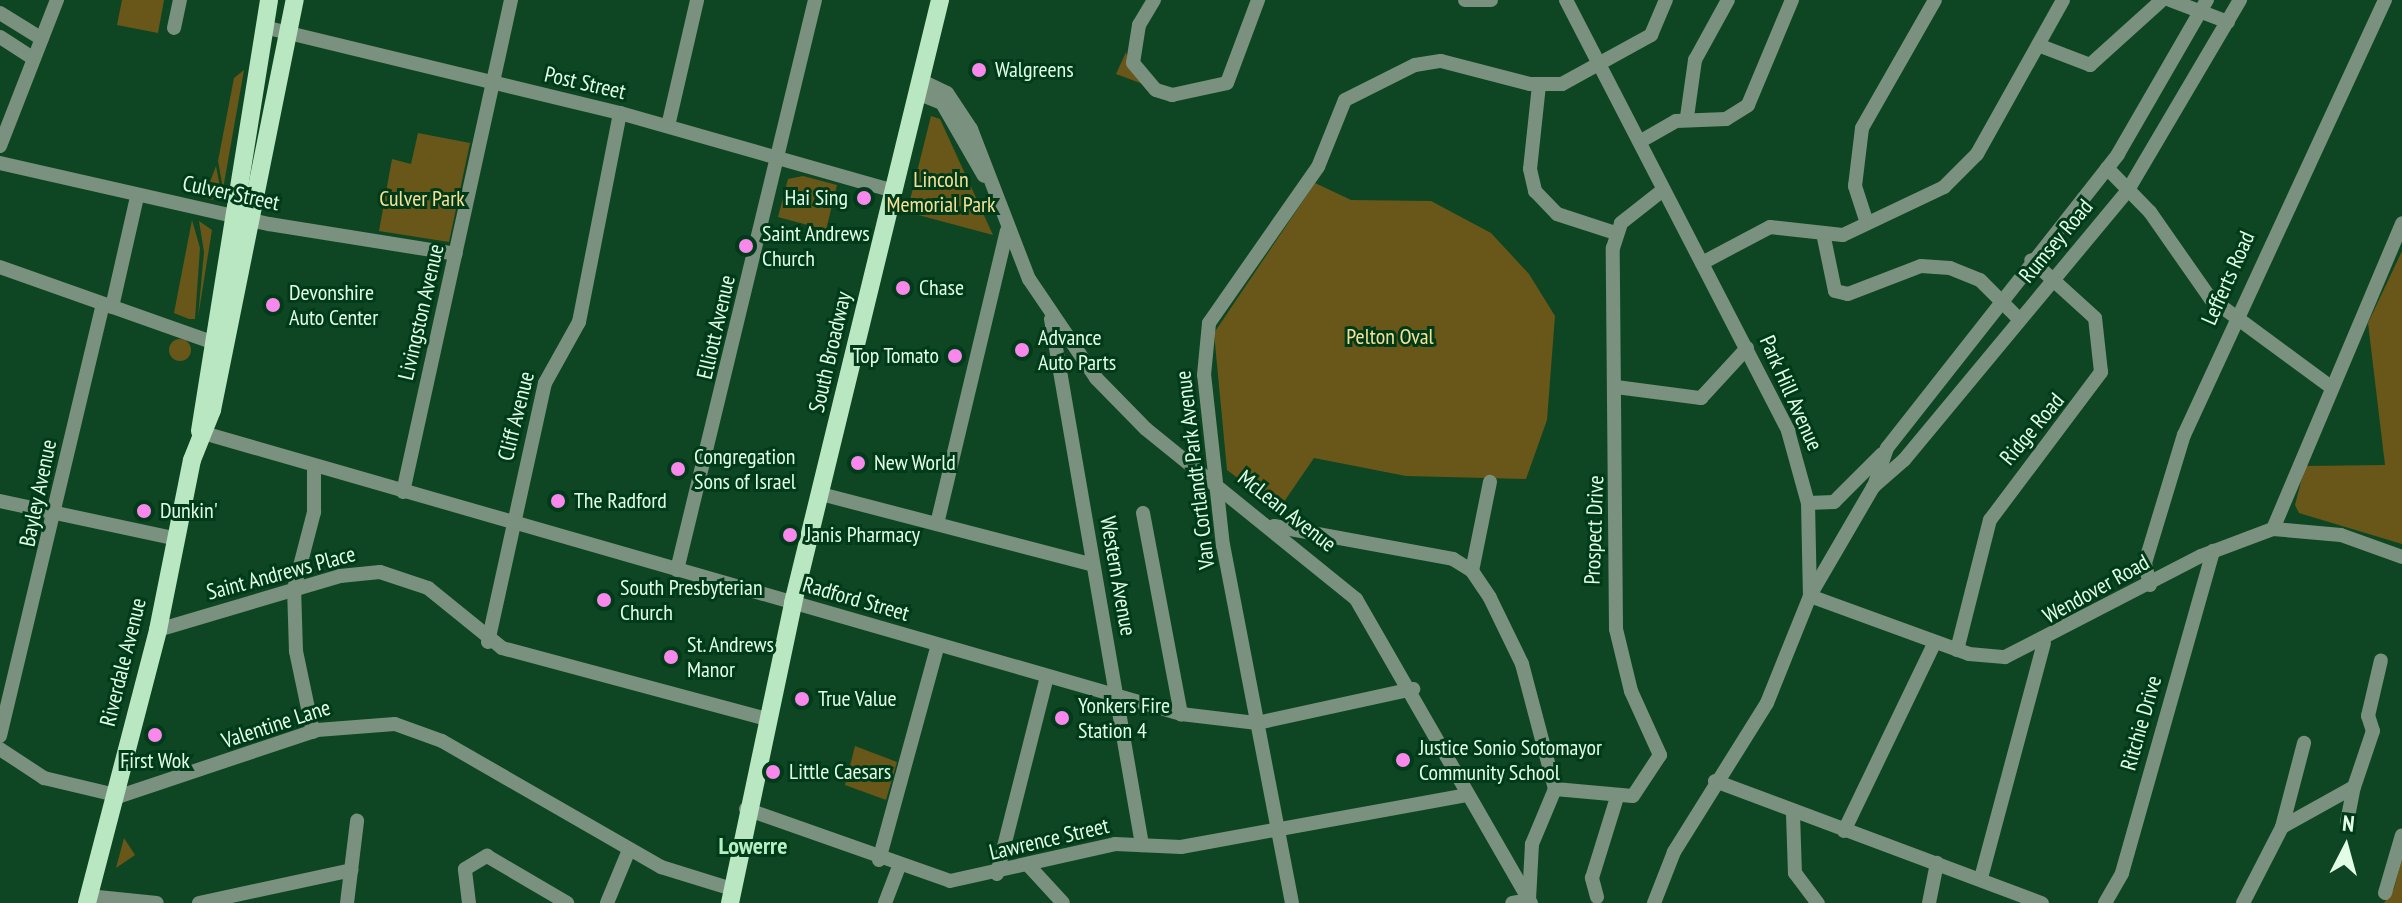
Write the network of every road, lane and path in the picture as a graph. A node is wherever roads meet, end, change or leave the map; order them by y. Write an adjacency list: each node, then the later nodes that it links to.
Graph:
1 (57, 0): 30 (street)
2 (180, 0): 27 (street)
3 (269, 0): 26 (main road, Riverdale Avenue)
4 (295, 0): 28 (main road, Riverdale Avenue)
5 (511, 0): 34 (street, Livingston Avenue)
6 (697, 0): 39 (street)
7 (815, 0): 42 (street, Elliott Avenue)
8 (940, 0): 36 (main road, South Broadway)
9 (1154, 0): 10 (street)
10 (1258, 0)
11 (1465, 0): 12 (street)
12 (1491, 0)
13 (1566, 0): 33 (street, Park Hill Avenue)
14 (1666, 0): 33 (street)
15 (1728, 0): 38 (street)
16 (1792, 0): 38 (street)
17 (1935, 0): 51 (street)
18 (2063, 0): 31 (street)
19 (2162, 0): 31 (street)
20 (2170, 0): 23 (street)
21 (2240, 0): 25 (street, Rumsey Road)
22 (2385, 0): 64 (street, Lefferts Road)
23 (2204, 5): 25 (street); 44 (street, Rumsey Road)
24 (0, 13): 30 (street)
25 (2228, 22): 46 (street, Rumsey Road)
26 (264, 27): 28 (street, Post Street); 49 (main road, Riverdale Avenue)
27 (174, 28)
28 (288, 33): 34 (street, Post Street); 50 (main road, Riverdale Avenue)
29 (0, 37): 32 (street)
30 (42, 39): 32 (street)
31 (2038, 45): 51 (street)
32 (34, 59): 41 (street)
33 (1600, 65): 35 (street); 40 (street, Park Hill Avenue)
34 (494, 83): 37 (street, Post Street); 56 (street, Livingston Avenue)
35 (1539, 85): 54 (street); 73 (street, Van Cortlandt Park Avenue)
36 (919, 87): 47 (main road, South Broadway); 53 (street, McLean Avenue)
37 (620, 113): 39 (street, Post Street); 82 (street, Cliff Avenue)
38 (1687, 117): 40 (street)
39 (668, 126): 42 (street, Post Street)
40 (1641, 141): 45 (street, Park Hill Avenue)
41 (0, 146)
42 (777, 159): 47 (street, Post Street); 90 (street, Elliott Avenue)
43 (0, 163): 48 (street, Culver Street)
44 (2107, 168): 46 (street); 57 (street, Rumsey Road)
45 (1663, 190): 54 (street); 58 (street, Park Hill Avenue)
46 (2128, 190): 60 (street, Rumsey Road); 64 (street)
47 (893, 191): 77 (main road, South Broadway)
48 (137, 197): 49 (street, Culver Street); 62 (street, Bayley Avenue)
49 (229, 215): 50 (street, Culver Street); 66 (main road, Riverdale Avenue)
50 (251, 220): 56 (street, Culver Street); 70 (main road, Riverdale Avenue)
51 (1866, 220): 55 (street)
52 (2402, 223): 68 (street)
53 (1007, 231): 63 (street, McLean Avenue); 83 (street)
54 (1615, 233): 69 (street, Prospect Drive)
55 (1823, 233): 58 (street); 61 (street)
56 (456, 254): 76 (street, Livingston Avenue)
57 (2031, 260): 60 (street, Ridge Road); 61 (street, Rumsey Road)
58 (1702, 263): 67 (street, Park Hill Avenue)
59 (0, 267): 62 (street)
60 (2049, 283): 65 (street, Rumsey Road); 101 (street, Ridge Road)
61 (2002, 298): 65 (street); 71 (street, Rumsey Road)
62 (107, 306): 66 (street); 81 (street, Bayley Avenue)
63 (1050, 315): 73 (street, McLean Avenue); 89 (street, Western Avenue)
64 (2235, 318): 68 (street); 92 (street, Lefferts Road)
65 (2019, 319): 75 (street, Rumsey Road)
66 (209, 341): 70 (main road, Riverdale Avenue)
67 (1747, 348): 69 (street); 79 (street, Park Hill Avenue)
68 (2328, 385): 85 (street)
69 (1616, 387): 118 (street, Prospect Drive)
70 (200, 432): 72 (street, Radford Street); 86 (main road, Riverdale Avenue)
71 (1887, 448): 75 (street, Rumsey Road); 79 (street)
72 (314, 466): 76 (street, Radford Street); 93 (street)
73 (1215, 482): 84 (street, McLean Avenue); 108 (street, Van Cortlandt Park Avenue)
74 (1490, 482): 91 (street)
75 (1873, 487): 94 (street, Rumsey Road)
76 (403, 492): 82 (street, Radford Street)
77 (821, 494): 83 (street); 95 (main road, South Broadway)
78 (0, 501): 81 (street)
79 (1808, 503): 94 (street, Park Hill Avenue)
80 (1143, 513): 106 (street)
81 (55, 516): 86 (street); 110 (street, Bayley Avenue)
82 (513, 523): 90 (street, Radford Street); 97 (street, Cliff Avenue)
83 (937, 524): 89 (street)
84 (1274, 526): 91 (street); 104 (street, McLean Avenue)
85 (2273, 529): 87 (street, Wendover Road); 88 (street, Wendover Road)
86 (177, 539): 96 (main road, Riverdale Avenue)
87 (2213, 551): 92 (street, Wendover Road); 155 (street, Ritchie Drive)
88 (2402, 557)
89 (1093, 565): 105 (street, Western Avenue)
90 (677, 570): 95 (street, Radford Street)
91 (1472, 571): 115 (street)
92 (2150, 585): 99 (street, Wendover Road)
93 (294, 589): 96 (street, Saint Andrews Place); 97 (street, Saint Andrews Place); 109 (street)
94 (1810, 596): 98 (street, Wendover Road); 113 (street, Park Hill Avenue)
95 (793, 603): 100 (street, Radford Street); 107 (main road, South Broadway)
96 (158, 630): 116 (main road, Riverdale Avenue)
97 (488, 642): 107 (street, Saint Andrews Place)
98 (1935, 642): 101 (street, Wendover Road); 125 (street)
99 (2044, 643): 101 (street, Wendover Road); 135 (street)
100 (938, 645): 103 (street, Radford Street); 129 (street)
101 (1957, 650)
102 (2381, 660): 114 (street)
103 (1047, 676): 105 (street, Radford Street); 134 (street)
104 (1413, 689): 108 (street, Radford Street); 117 (street, McLean Avenue)
105 (1116, 695): 106 (street, Radford Street); 127 (street, Western Avenue)
106 (1181, 714): 108 (street, Radford Street)
107 (767, 719): 119 (main road, South Broadway)
108 (1257, 723): 124 (street, Van Cortlandt Park Avenue)
109 (313, 732): 116 (street, Valentine Lane); 128 (street, Valentine Lane)
110 (0, 736)
111 (2304, 743): 123 (street)
112 (0, 749): 116 (street, Valentine Lane)
113 (1715, 781): 120 (street); 151 (street, Park Hill Avenue)
114 (2354, 787): 122 (street); 123 (street)
115 (1555, 789): 118 (street); 140 (street)
116 (113, 795): 139 (main road, Riverdale Avenue)
117 (1466, 795): 124 (street, Lawrence Street); 140 (street, McLean Avenue)
118 (1617, 797): 138 (street)
119 (746, 809): 129 (street, Lawrence Street); 137 (main road, South Broadway)
120 (1793, 814): 125 (street); 152 (street)
121 (357, 821): 133 (street)
122 (2347, 822)
123 (2282, 827): 156 (street)
124 (1279, 831): 127 (street, Lawrence Street); 149 (street, Van Cortlandt Park Avenue)
125 (1844, 831): 130 (street)
126 (2402, 835): 136 (street)
127 (1142, 845): 131 (street, Lawrence Street)
128 (629, 850): 137 (street, Valentine Lane); 146 (street)
129 (879, 860): 132 (street, Lawrence Street)
130 (1937, 863): 135 (street); 153 (street)
131 (1029, 866): 134 (street, Lawrence Street); 148 (street)
132 (899, 867): 134 (street, Lawrence Street); 147 (street)
133 (351, 870): 142 (street); 143 (street)
134 (997, 874)
135 (1981, 878): 154 (street)
136 (2385, 893)
137 (731, 896)
138 (1597, 897)
139 (87, 900): 141 (street)
140 (1530, 901): 150 (street)
141 (157, 903)
142 (199, 903)
143 (347, 903)
144 (469, 903): 145 (street)
145 (567, 903)
146 (607, 903)
147 (885, 903)
148 (1063, 903)
149 (1292, 903)
150 (1512, 903)
151 (1654, 903)
152 (1818, 903)
153 (1929, 903)
154 (2042, 903)
155 (2105, 903)
156 (2243, 903)

